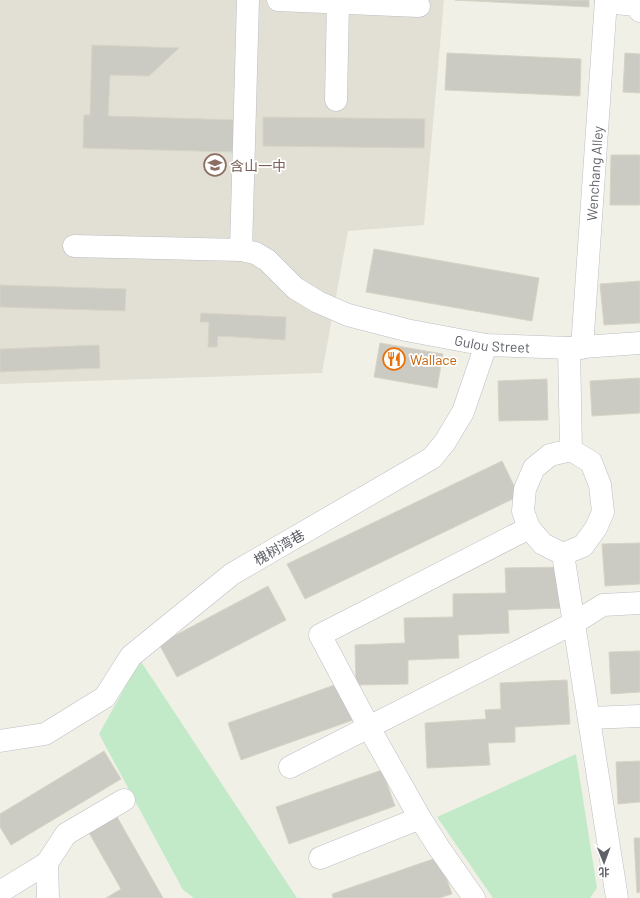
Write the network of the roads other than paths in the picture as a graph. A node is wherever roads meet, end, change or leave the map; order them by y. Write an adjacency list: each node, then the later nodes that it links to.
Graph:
1 (248, 0): 9 (street)
2 (278, 0): 4 (street)
3 (606, 1): 5 (street); 12 (street, Wenchang Alley)
4 (338, 2): 6 (street); 7 (street)
5 (638, 5)
6 (419, 6)
7 (336, 100)
8 (74, 246): 9 (street, Gulou Street)
9 (241, 250): 11 (street, Gulou Street)
10 (640, 343): 12 (street, Gulou Street)
11 (486, 345): 12 (street, Gulou Street); 21 (street, 槐树湾巷)
12 (575, 348): 13 (street, Wenchang Alley)
13 (571, 450): 14 (street); 15 (street)
14 (530, 528): 15 (street); 20 (street)
15 (563, 554): 17 (street)
16 (640, 603): 17 (street)
17 (574, 623): 19 (street); 20 (street)
18 (640, 716): 19 (street)
19 (589, 718): 28 (street)
20 (369, 727): 22 (street); 24 (street)
21 (0, 741)
22 (290, 767)
23 (124, 800): 26 (street)
24 (420, 818): 25 (street); 30 (street)
25 (320, 858)
26 (47, 863): 27 (street); 29 (street)
27 (0, 892)
28 (613, 894)
29 (48, 898)
30 (474, 898)

